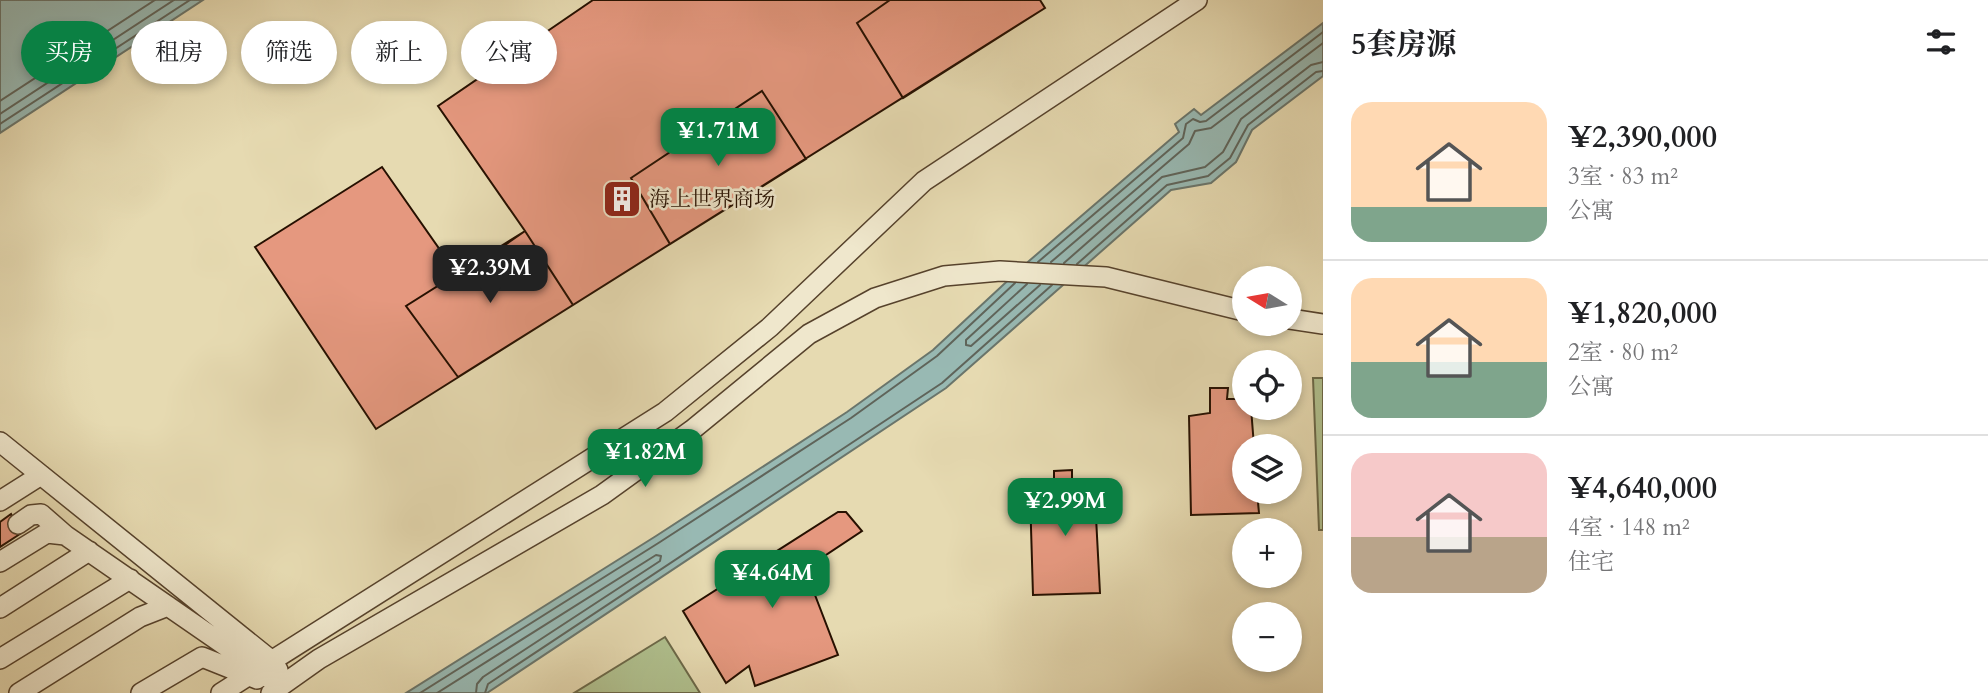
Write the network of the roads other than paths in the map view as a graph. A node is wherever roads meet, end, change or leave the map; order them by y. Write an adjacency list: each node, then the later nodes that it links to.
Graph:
1 (1197, 0): 16 (street)
2 (1232, 308): 17 (street)
3 (1302, 320): 4 (street)
4 (1323, 324)
5 (0, 442): 6 (street)
6 (41, 475): 7 (street); 16 (street)
7 (0, 501)
8 (18, 524): 9 (street)
9 (65, 535): 10 (street); 11 (street)
10 (89, 551): 12 (street); 14 (street)
11 (0, 562)
12 (130, 579): 13 (street); 15 (street)
13 (169, 606): 16 (street); 18 (street)
14 (0, 608)
15 (0, 659)
16 (260, 668): 17 (street); 19 (street); 20 (street)
17 (278, 688)
18 (19, 693)
19 (141, 693)
20 (221, 693)

